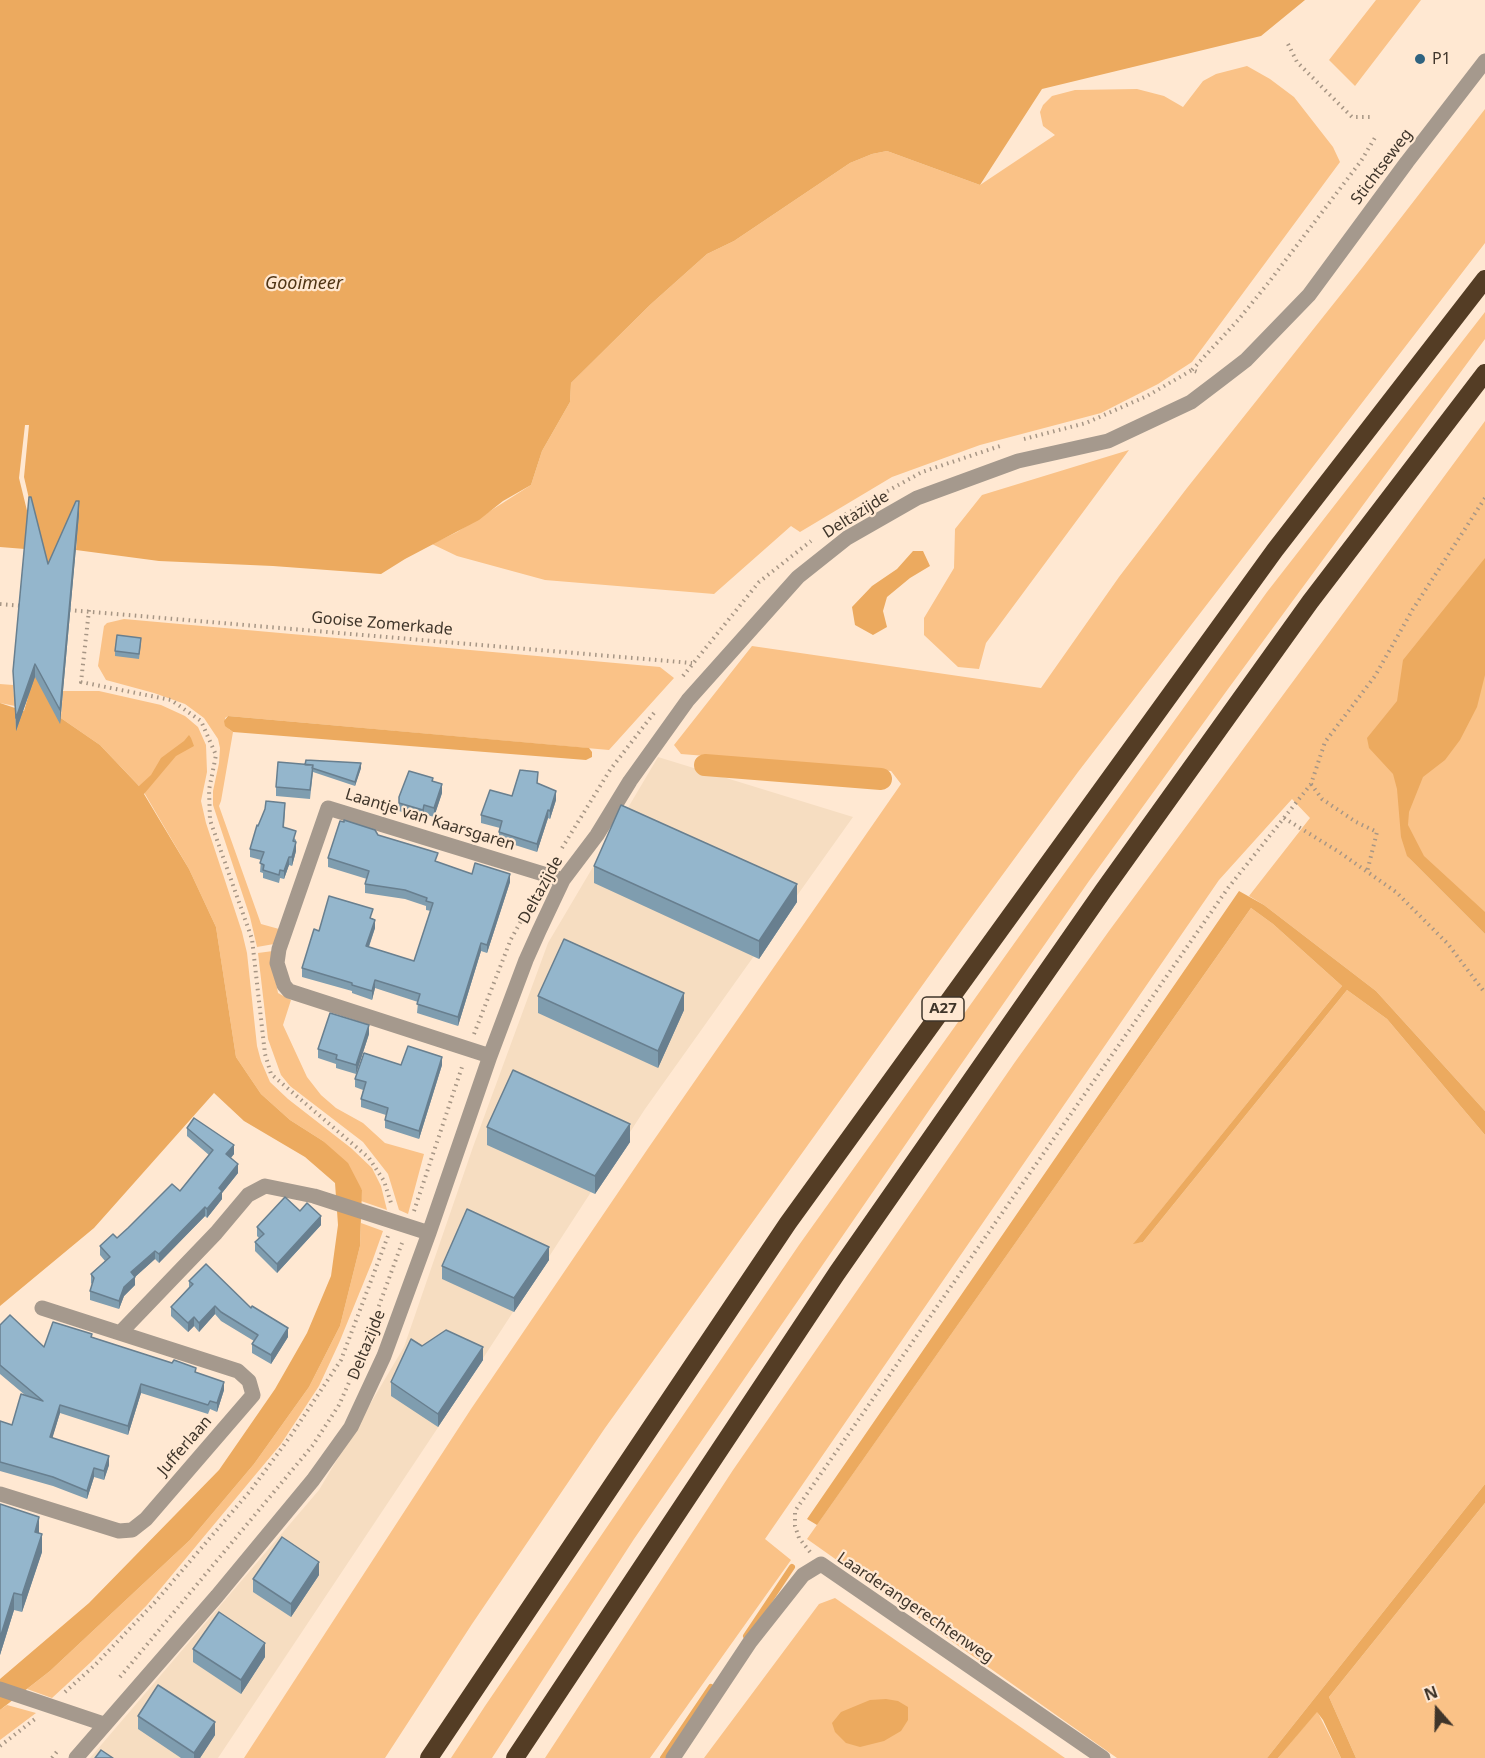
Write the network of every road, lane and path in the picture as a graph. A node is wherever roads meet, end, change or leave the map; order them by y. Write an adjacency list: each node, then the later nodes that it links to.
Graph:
1 (1288, 44): 3 (path)
2 (1485, 61): 6 (street, Stichtseweg)
3 (1370, 117)
4 (1376, 136): 7 (path)
5 (1485, 279): 38 (highway, A27)
6 (1309, 295): 20 (street, Deltazijde)
7 (1192, 370)
8 (1485, 373): 39 (highway)
9 (1485, 498): 17 (path)
10 (70, 600): 13 (path)
11 (0, 604): 12 (path)
12 (27, 606)
13 (69, 610): 14 (path, Gooise Zomerkade); 15 (path)
14 (89, 610): 16 (path, Gooise Zomerkade); 23 (path)
15 (68, 620)
16 (693, 663)
17 (1311, 784): 18 (path); 19 (path)
18 (1284, 818): 19 (path); 29 (path)
19 (1367, 872): 21 (path)
20 (563, 880): 22 (street, Deltazijde); 22 (street, Laantje van Kaarsgaren)
21 (1485, 993)
22 (490, 1056): 25 (street, Deltazijde)
23 (393, 1222): 24 (street); 27 (street); 32 (path)
24 (408, 1227): 25 (street); 30 (path, Deltazijde)
25 (429, 1233): 33 (street, Deltazijde)
26 (42, 1308): 27 (street, Jufferlaan)
27 (120, 1333): 28 (street, Jufferlaan)
28 (0, 1494)
29 (821, 1564): 40 (street, Laarderangerechtenweg); 41 (street, Laarderangerechtenweg)
30 (116, 1682)
31 (0, 1689): 32 (street)
32 (46, 1705): 33 (street); 35 (path)
33 (104, 1724): 37 (street, Deltazijde)
34 (65, 1742): 36 (path)
35 (0, 1746)
36 (52, 1758)
37 (76, 1758)
38 (429, 1758)
39 (515, 1758)
40 (673, 1758)
41 (1102, 1758)

